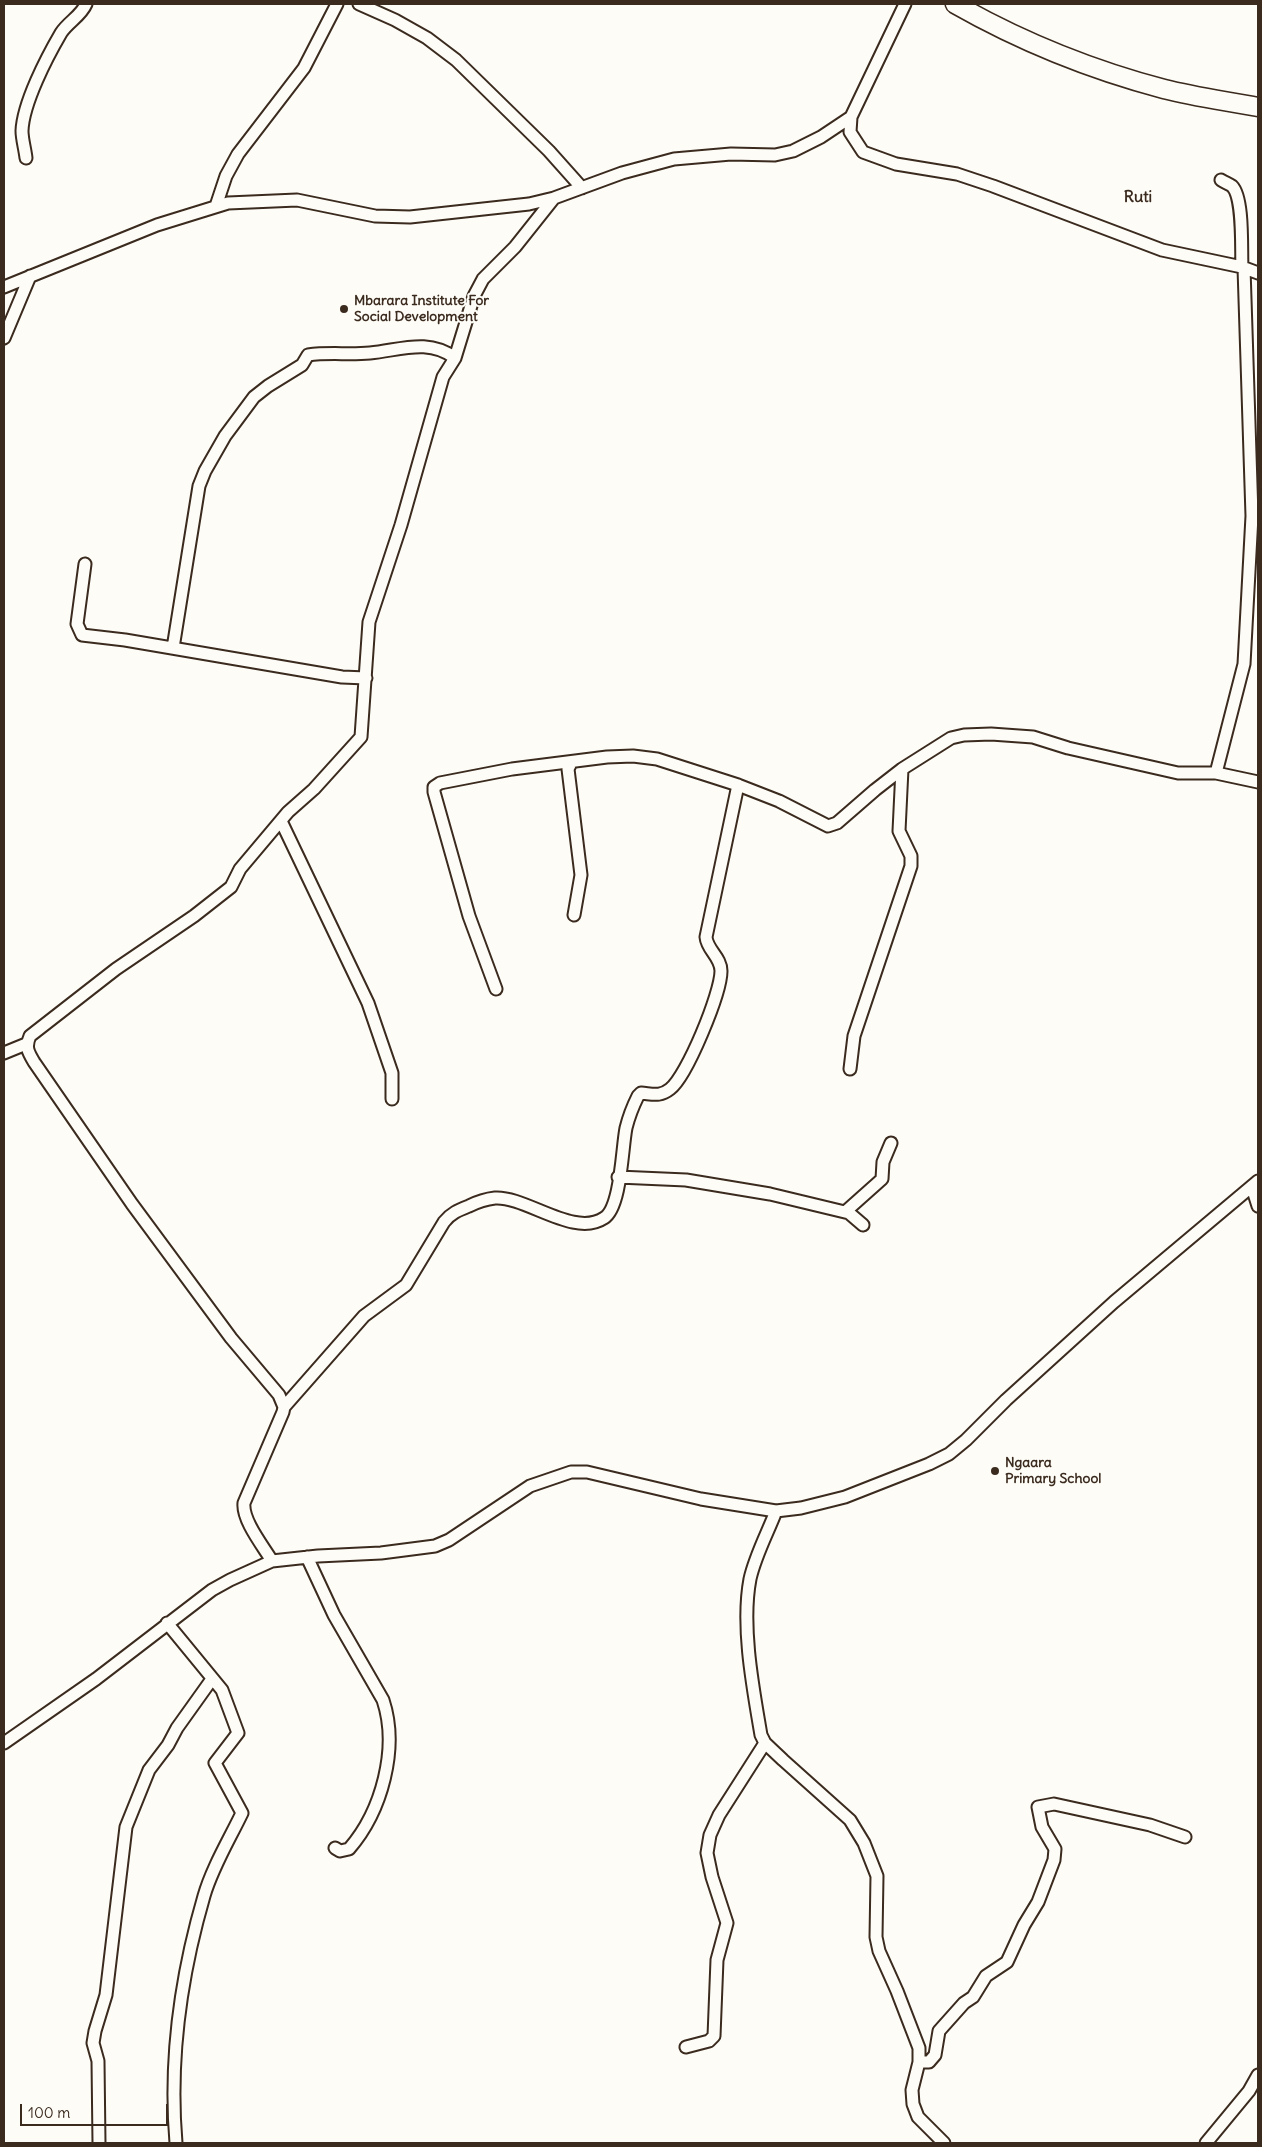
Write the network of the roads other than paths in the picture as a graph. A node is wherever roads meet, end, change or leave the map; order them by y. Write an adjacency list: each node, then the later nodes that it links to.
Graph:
1 (86, 4): 8 (street)
2 (337, 4): 12 (street)
3 (359, 4): 10 (street)
4 (906, 4): 7 (street)
5 (955, 4): 6 (main road)
6 (1258, 108)
7 (851, 117): 10 (street); 13 (street)
8 (26, 158)
9 (1221, 180): 13 (street)
10 (582, 188): 11 (street)
11 (554, 198): 12 (street); 18 (street)
12 (216, 206): 15 (street)
13 (1243, 267): 14 (street); 19 (street)
14 (1258, 273)
15 (30, 276): 16 (street); 17 (street)
16 (4, 287)
17 (4, 338)
18 (455, 358): 21 (street); 22 (street)
19 (1252, 361): 25 (street)
20 (85, 564): 21 (street)
21 (173, 648): 22 (street)
22 (366, 678): 28 (street)
23 (571, 763): 27 (street); 29 (street); 30 (street)
24 (902, 769): 25 (street); 27 (street); 33 (street)
25 (1216, 773): 26 (street)
26 (1258, 782)
27 (738, 785): 36 (street)
28 (281, 821): 31 (street); 34 (street)
29 (574, 915)
30 (496, 989)
31 (26, 1044): 32 (street); 41 (street)
32 (4, 1053)
33 (850, 1069)
34 (392, 1099)
35 (891, 1143): 39 (street)
36 (618, 1177): 39 (street); 41 (street)
37 (1255, 1184): 38 (street); 42 (street)
38 (1258, 1206)
39 (845, 1212): 40 (street)
40 (863, 1225)
41 (284, 1408): 44 (street)
42 (776, 1511): 43 (street); 48 (street)
43 (307, 1557): 44 (street); 50 (street)
44 (272, 1561): 45 (street)
45 (167, 1623): 46 (street); 47 (street)
46 (212, 1678): 54 (street); 55 (street)
47 (4, 1743)
48 (765, 1743): 51 (street); 52 (street)
49 (1185, 1837): 52 (street)
50 (335, 1848)
51 (686, 2047)
52 (919, 2062): 56 (street)
53 (1258, 2074): 57 (street)
54 (99, 2143)
55 (176, 2143)
56 (944, 2143)
57 (1206, 2143)

